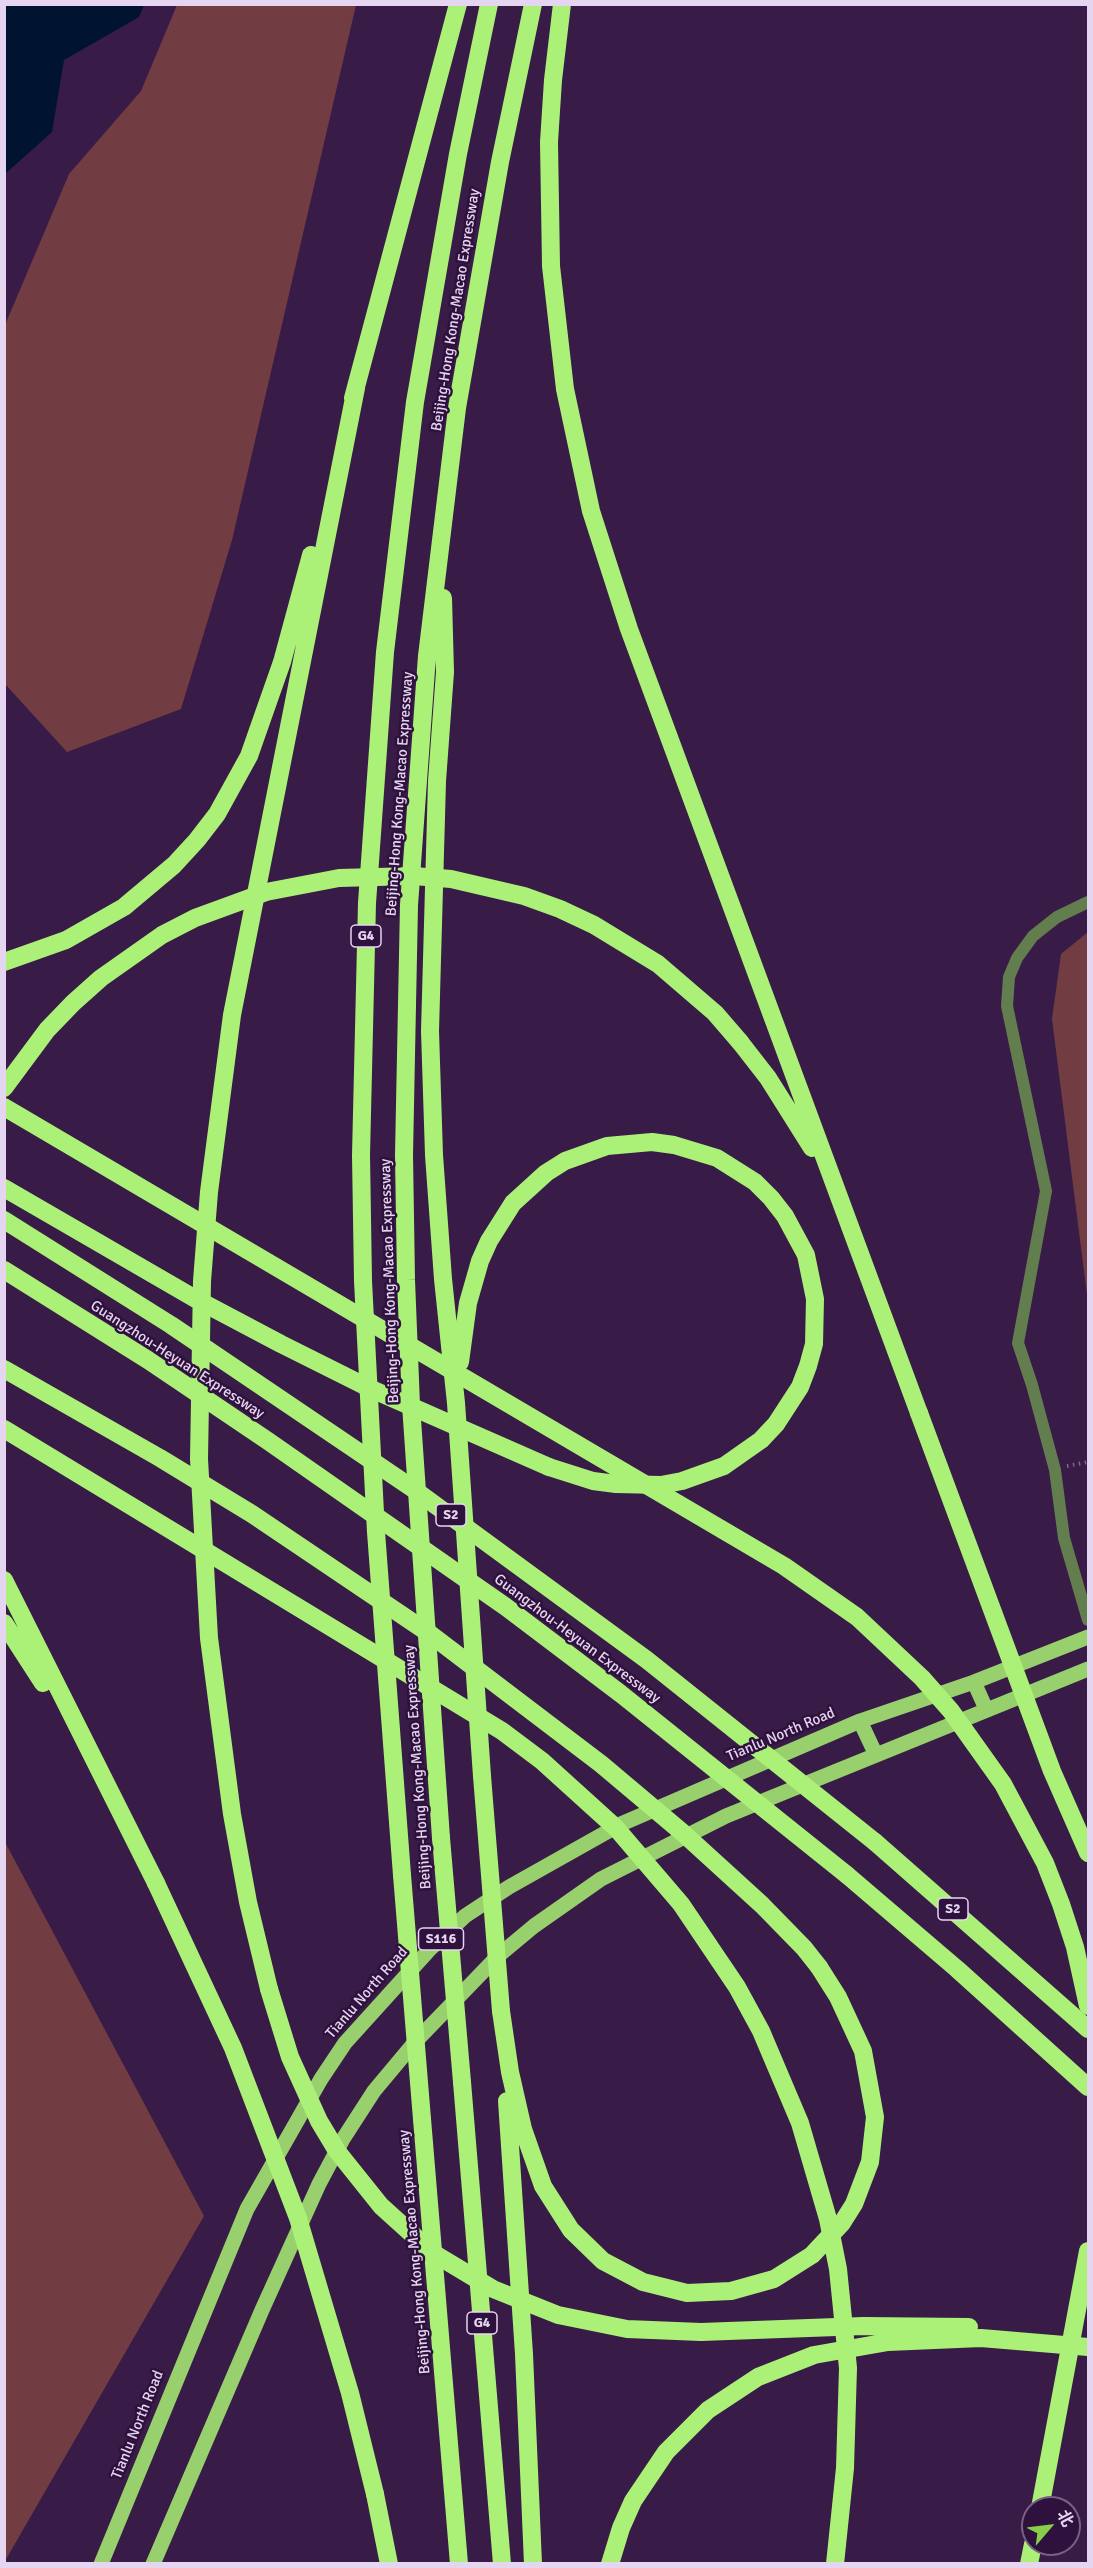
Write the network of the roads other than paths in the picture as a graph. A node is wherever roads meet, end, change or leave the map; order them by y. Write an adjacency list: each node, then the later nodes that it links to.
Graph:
1 (458, 4): 5 (highway)
2 (489, 4): 39 (highway, Beijing-Hong Kong-Macao Expressway / G4, bridge)
3 (533, 4): 6 (highway, Beijing-Hong Kong-Macao Expressway / G4)
4 (562, 4): 13 (highway)
5 (356, 388): 8 (highway); 34 (highway, bridge)
6 (441, 532): 16 (highway); 40 (highway, Beijing-Hong Kong-Macao Expressway / G4, bridge)
7 (1089, 902): 19 (street)
8 (4, 962)
9 (4, 1088): 13 (highway, bridge)
10 (4, 1107): 29 (highway, bridge)
11 (4, 1188): 16 (highway, bridge)
12 (4, 1220): 30 (highway, Guangzhou-Heyuan Expressway / S2, bridge)
13 (856, 1242): 27 (highway, bridge)
14 (4, 1270): 32 (highway, Guangzhou-Heyuan Expressway, bridge)
15 (4, 1369): 31 (highway, bridge)
16 (456, 1403): 31 (highway, bridge)
17 (4, 1429): 43 (highway, bridge)
18 (4, 1580): 28 (highway)
19 (1089, 1620)
20 (4, 1623): 28 (highway)
21 (1089, 1637): 23 (main road, Tianlu North Road / S116)
22 (1089, 1669): 24 (main road)
23 (974, 1682): 24 (main road); 25 (main road, Tianlu North Road / S116)
24 (986, 1709): 26 (main road)
25 (860, 1720): 26 (main road); 36 (main road, Tianlu North Road / S116)
26 (876, 1755): 37 (main road)
27 (1089, 1853)
28 (156, 1883): 38 (highway, bridge)
29 (1089, 2006)
30 (1089, 2029)
31 (506, 2058): 41 (highway)
32 (1089, 2087)
33 (1089, 2251): 35 (highway, bridge)
34 (1089, 2346): 42 (highway)
35 (1042, 2496)
36 (101, 2564)
37 (153, 2564)
38 (389, 2564)
39 (459, 2564)
40 (502, 2564)
41 (533, 2564)
42 (609, 2564)
43 (835, 2564)

